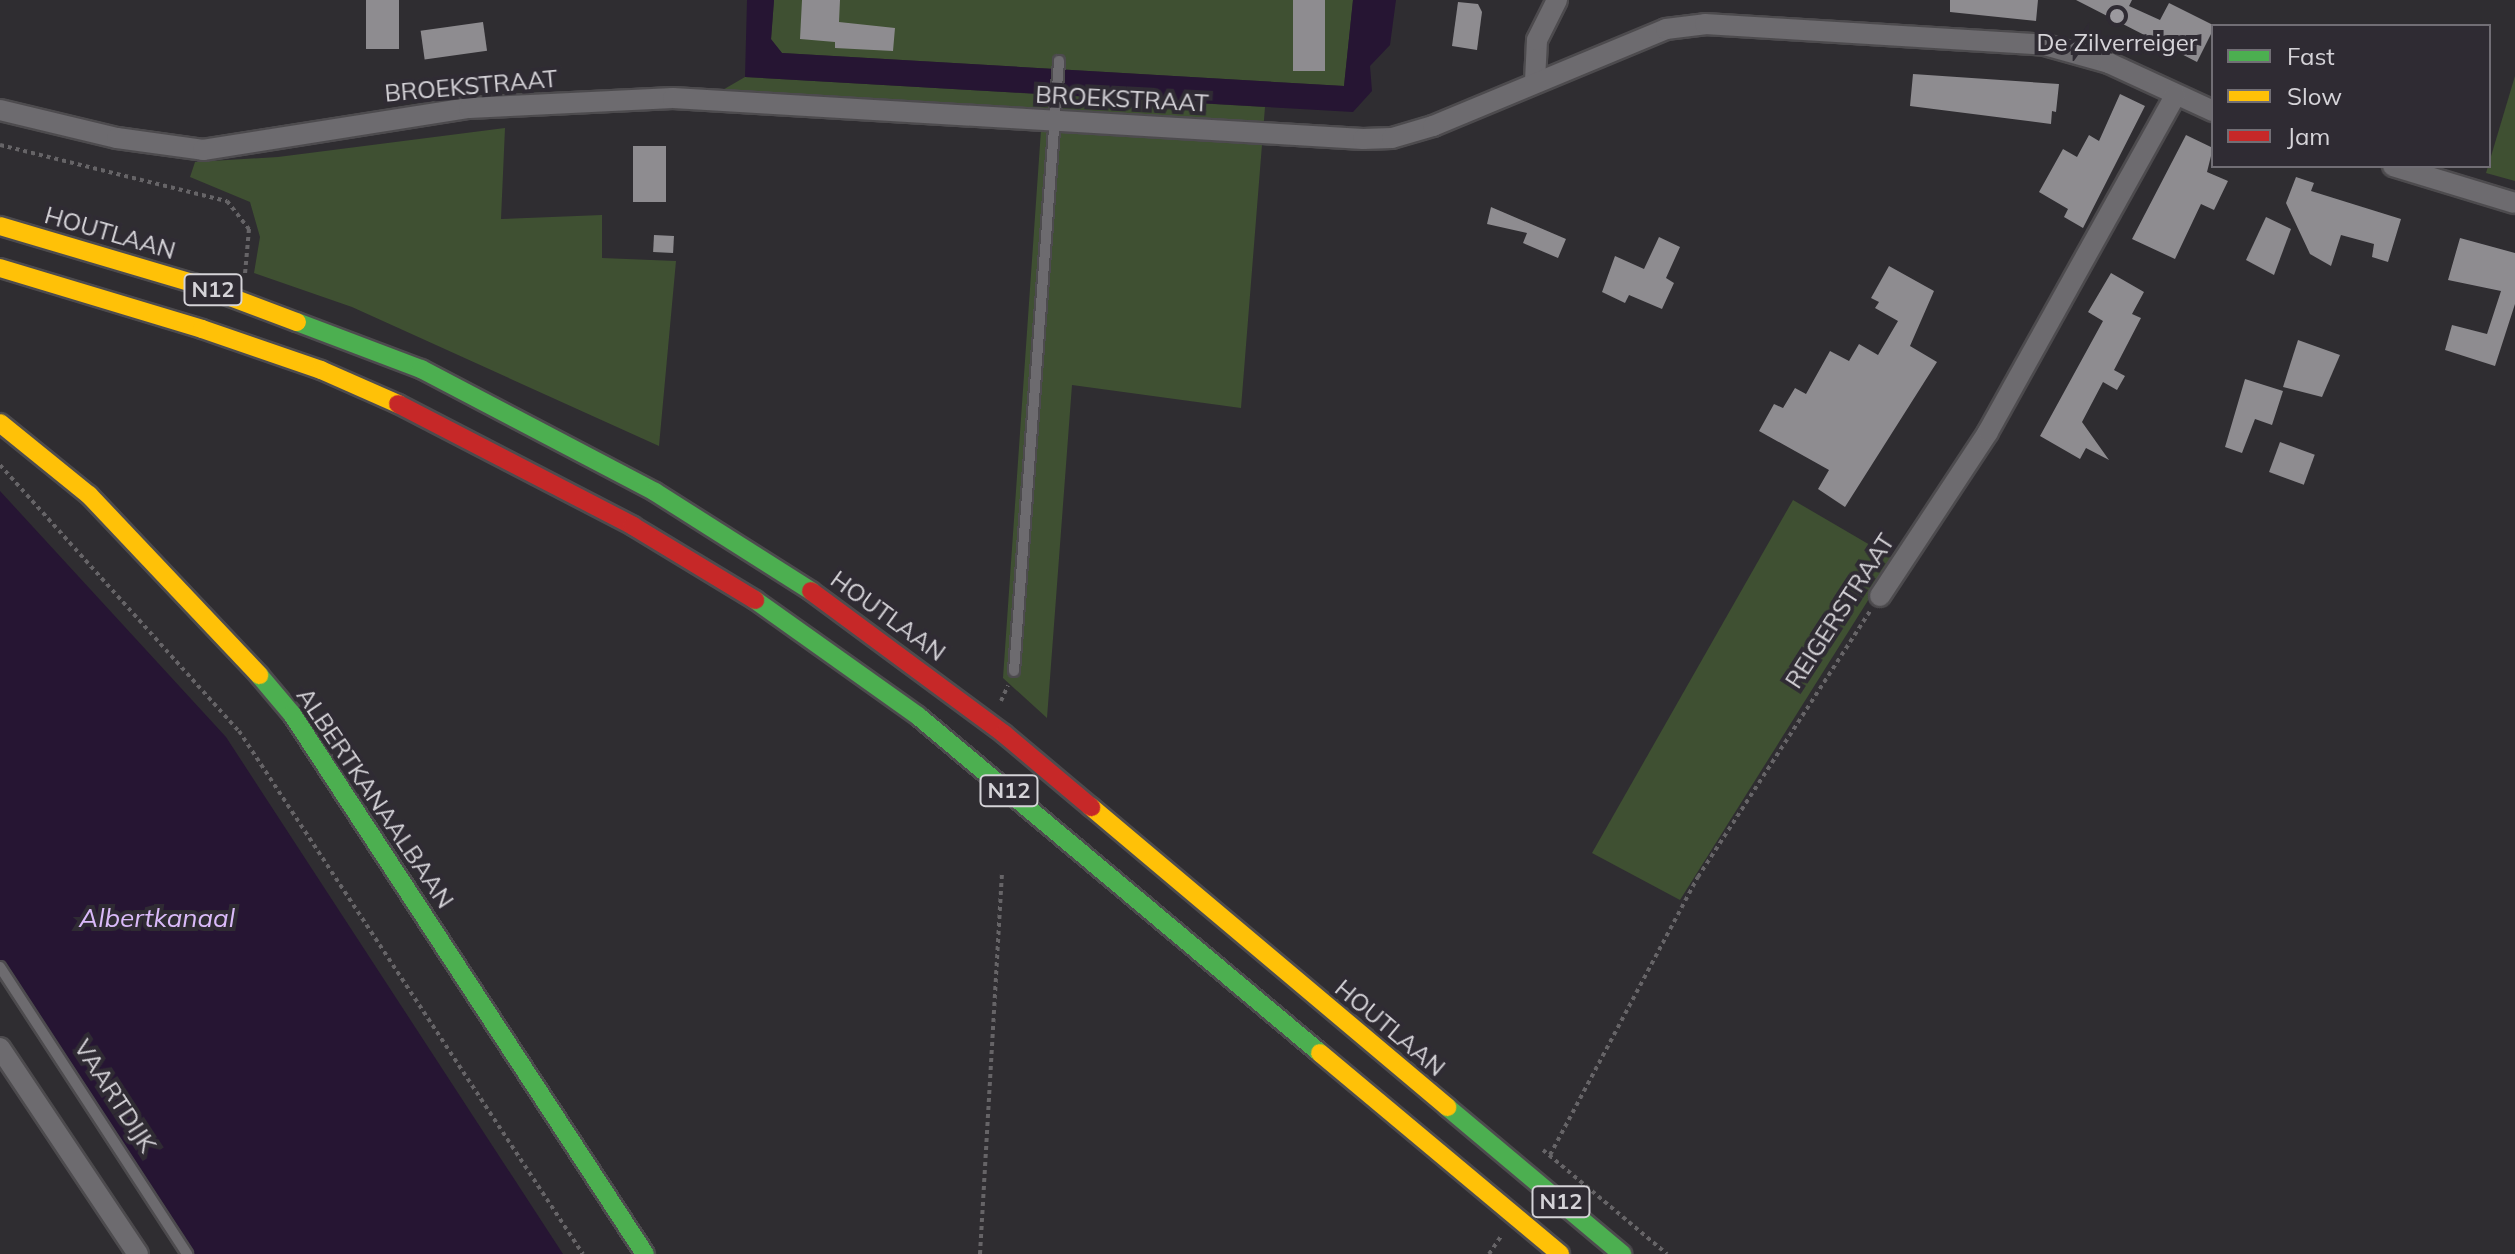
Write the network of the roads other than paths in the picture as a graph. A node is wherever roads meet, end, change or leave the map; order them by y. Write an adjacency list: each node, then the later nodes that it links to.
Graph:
1 (1557, 0): 3 (street)
2 (1059, 61): 7 (lane)
3 (1535, 81): 4 (street, BROEKSTRAAT); 7 (street, BROEKSTRAAT)
4 (2175, 96): 6 (street, BROEKSTRAAT); 13 (street, REIGERSTRAAT)
5 (0, 110): 7 (street, BROEKSTRAAT)
6 (2211, 110)
7 (1057, 111): 14 (lane)
8 (2400, 168): 9 (street)
9 (2515, 203)
10 (0, 226): 21 (main road, HOUTLAAN / N12)
11 (0, 268): 20 (main road, N12)
12 (0, 423): 19 (main road, ALBERTKANAALBAAN)
13 (1880, 596)
14 (1014, 671)
15 (0, 967): 18 (lane, VAARTDIJK)
16 (0, 1048): 17 (street)
17 (138, 1254)
18 (187, 1254)
19 (645, 1254)
20 (1560, 1254)
21 (1622, 1254)

